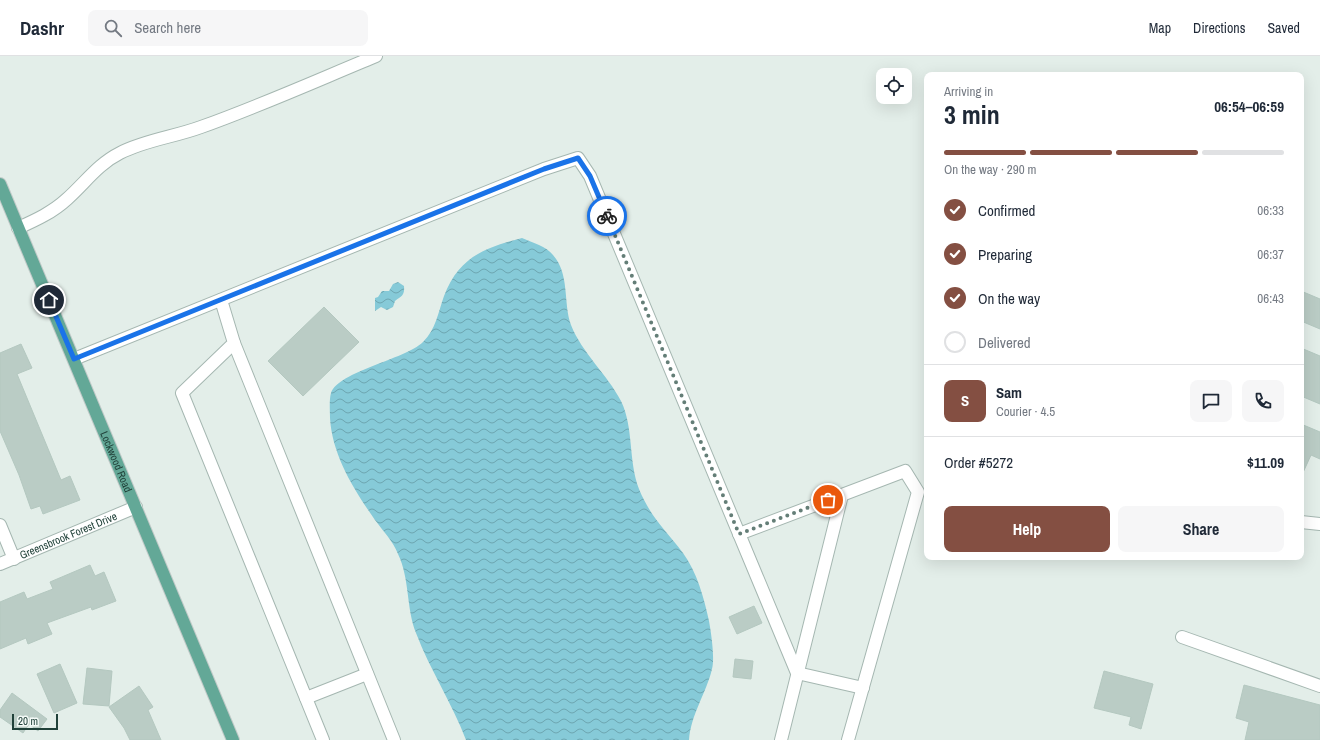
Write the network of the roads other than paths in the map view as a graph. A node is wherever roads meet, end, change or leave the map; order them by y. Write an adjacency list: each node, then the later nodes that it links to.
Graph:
1 (376, 56): 3 (street)
2 (0, 184): 3 (main road, Lockwood Road)
3 (18, 228): 6 (main road, Lockwood Road)
4 (221, 300): 5 (street); 6 (street); 12 (street)
5 (234, 343): 17 (street); 20 (street)
6 (74, 359): 8 (main road, Lockwood Road)
7 (842, 495): 12 (street); 16 (street); 19 (street)
8 (136, 507): 13 (street, Greensbrook Forest Drive); 21 (main road, Lockwood Road)
9 (1304, 522): 10 (street)
10 (1320, 524)
11 (0, 525): 13 (street)
12 (739, 534): 16 (street)
13 (14, 559): 14 (street, Greensbrook Forest Drive)
14 (0, 564)
15 (1182, 637): 18 (street)
16 (797, 673): 19 (street); 24 (street)
17 (367, 674): 20 (street); 23 (street)
18 (1320, 686)
19 (863, 688): 25 (street)
20 (306, 698): 22 (street)
21 (233, 740)
22 (323, 740)
23 (394, 740)
24 (781, 740)
25 (848, 740)

